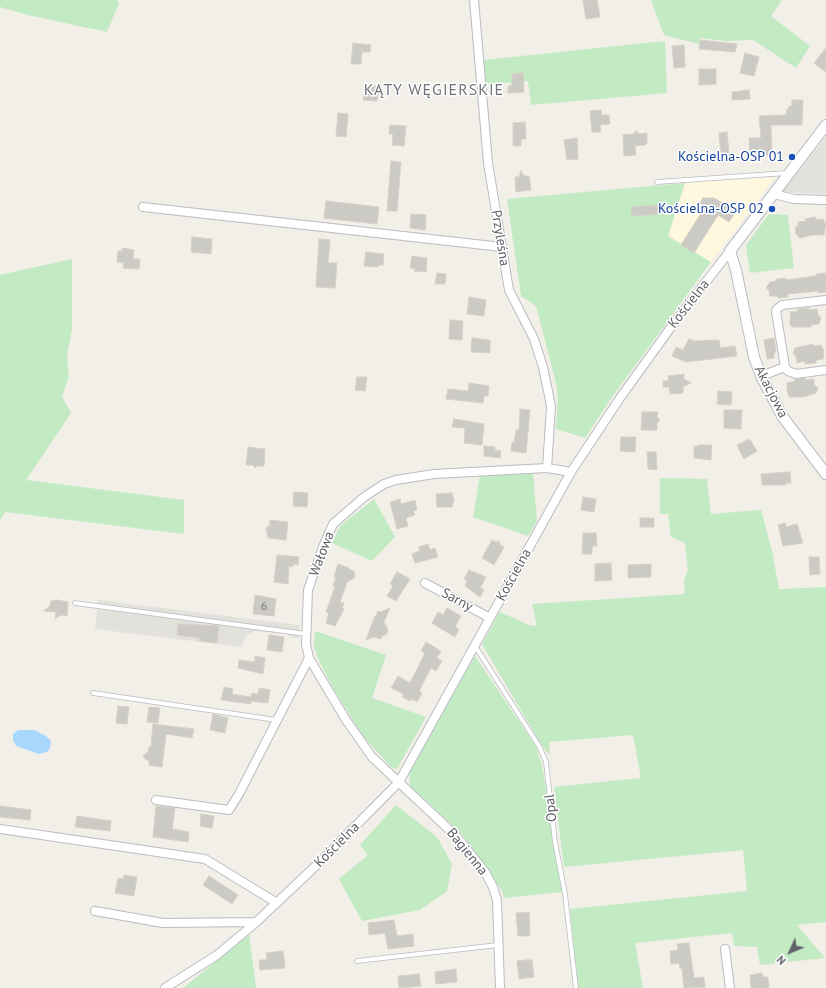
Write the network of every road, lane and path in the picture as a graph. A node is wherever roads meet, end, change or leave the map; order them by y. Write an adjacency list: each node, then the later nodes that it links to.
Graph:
1 (474, 0): 8 (street, Przyleśna)
2 (826, 125): 3 (street, Kościelna)
3 (789, 173): 4 (lane); 5 (street, Kościelna)
4 (657, 182)
5 (774, 194): 6 (street); 9 (street, Kościelna)
6 (826, 200)
7 (143, 207): 8 (street)
8 (502, 247): 14 (street, Przyleśna)
9 (730, 251): 13 (street, Akacjowa); 15 (street, Kościelna)
10 (826, 300): 11 (street)
11 (785, 367): 12 (street); 13 (street)
12 (826, 370)
13 (761, 376): 16 (street, Akacjowa)
14 (547, 468): 15 (street, Wałowa); 20 (street, Wałowa)
15 (571, 472): 19 (street, Kościelna)
16 (826, 474)
17 (425, 583): 19 (street, Sarny)
18 (74, 603): 20 (lane)
19 (490, 618): 21 (street, Kościelna)
20 (306, 634): 22 (street, Wałowa)
21 (474, 646): 25 (street, Kościelna); 36 (lane, Opal)
22 (309, 658): 24 (street); 25 (street, Wałowa)
23 (93, 693): 24 (lane)
24 (276, 720): 26 (street)
25 (398, 782): 28 (street, Kościelna); 31 (street, Bagienna)
26 (156, 800)
27 (0, 829): 28 (street)
28 (276, 903): 30 (street, Kościelna)
29 (95, 911): 30 (street)
30 (256, 922): 34 (street, Kościelna)
31 (499, 945): 33 (lane); 35 (street, Bagienna)
32 (725, 949): 37 (street)
33 (357, 961)
34 (165, 988)
35 (500, 988)
36 (576, 988)
37 (730, 988)

